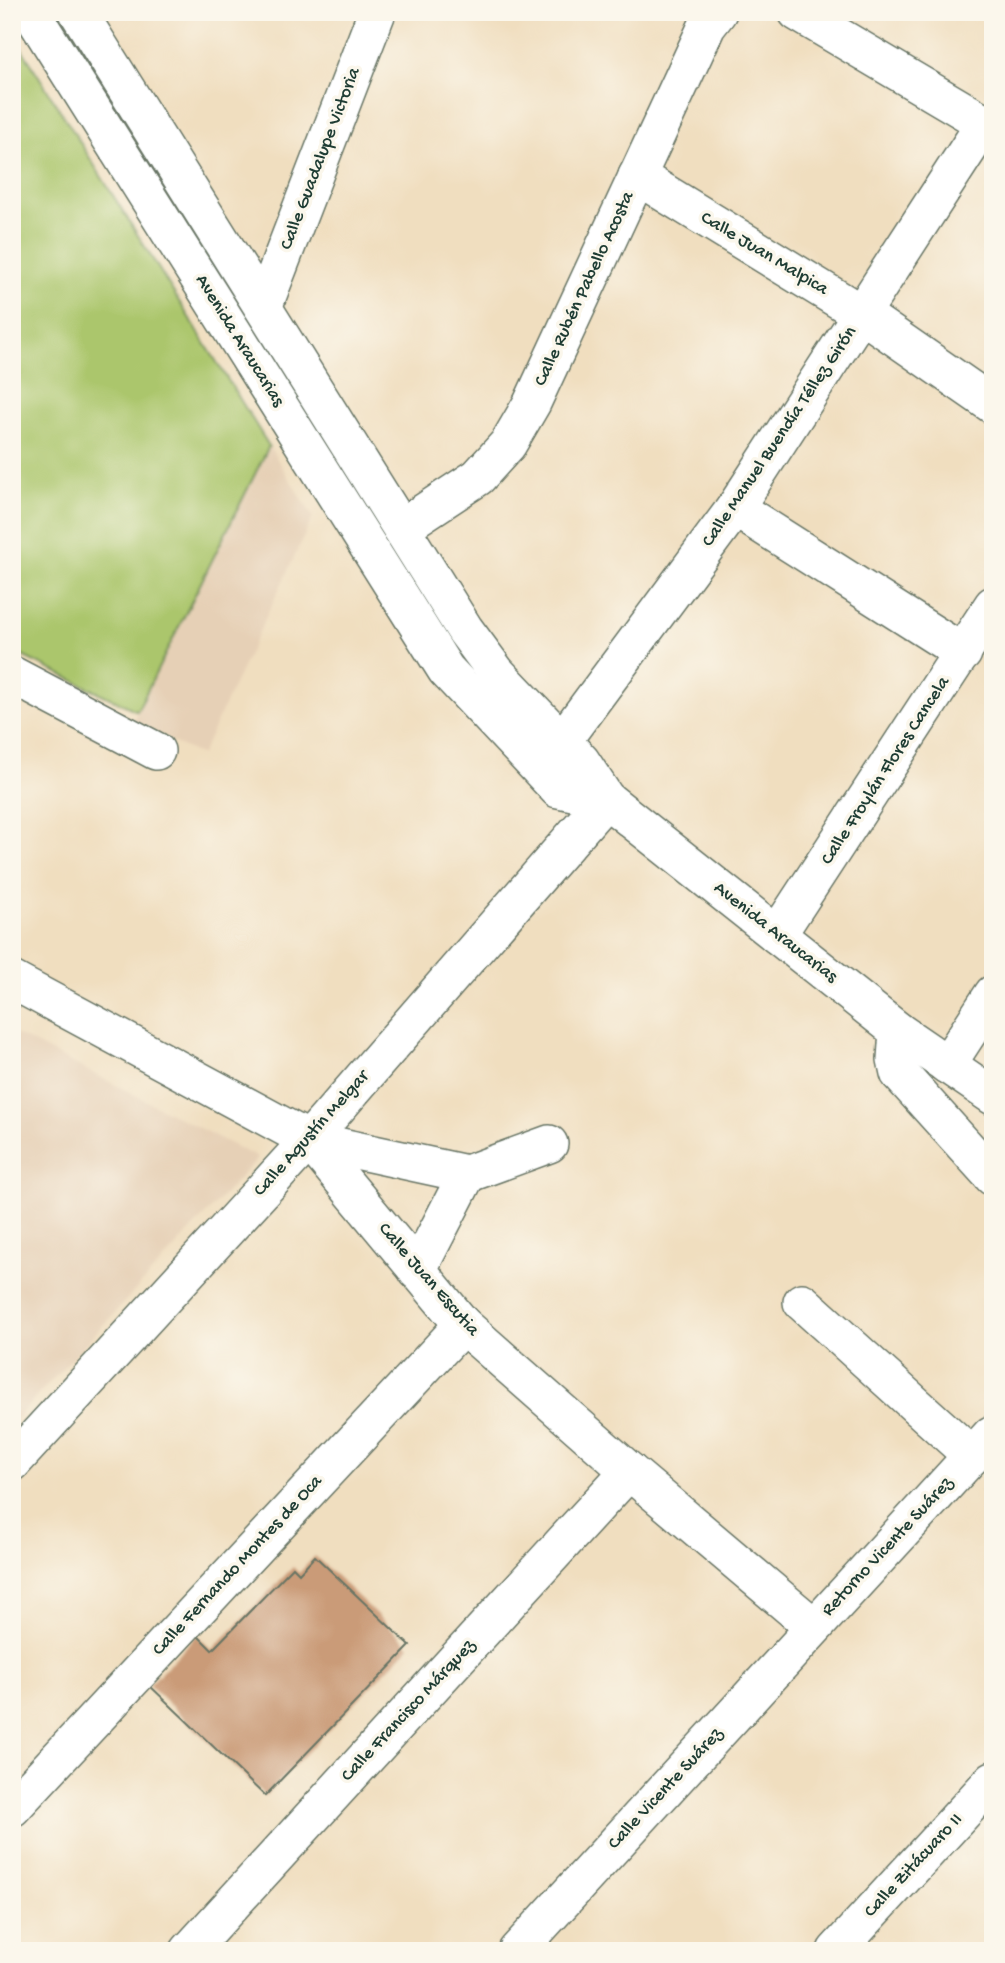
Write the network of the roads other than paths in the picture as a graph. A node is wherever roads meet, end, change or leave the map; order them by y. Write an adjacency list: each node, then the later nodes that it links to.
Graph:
1 (31, 12): 16 (street, Avenida Araucarias)
2 (79, 12): 8 (street, Avenida Araucarias)
3 (377, 12): 8 (street, Calle Guadalupe Victoria)
4 (718, 12): 7 (street, Calle Rubén Pabello Acosta)
5 (797, 12): 6 (street)
6 (989, 126): 9 (street, Calle Manuel Buendía Téllez Girón)
7 (637, 176): 9 (street, Calle Juan Malpica); 12 (street, Calle Rubén Pabello Acosta)
8 (264, 305): 12 (street, Avenida Araucarias)
9 (862, 314): 10 (street, Calle Juan Malpica); 11 (street, Calle Manuel Buendía Téllez Girón)
10 (993, 405)
11 (735, 508): 15 (street); 18 (street, Calle Manuel Buendía Téllez Girón)
12 (402, 527): 14 (street, Avenida Araucarias)
13 (993, 606): 15 (street, Calle Froylán Flores Cancela)
14 (478, 648): 16 (street); 18 (street, Avenida Araucarias)
15 (963, 653): 21 (street, Calle Froylán Flores Cancela)
16 (446, 670): 20 (street, Avenida Araucarias)
17 (12, 675): 19 (street)
18 (562, 741): 20 (street, Avenida Araucarias)
19 (156, 751)
20 (606, 799): 21 (street, Avenida Araucarias); 27 (street, Calle Agustín Melgar)
21 (777, 935): 24 (street, Avenida Araucarias)
22 (12, 979): 27 (street, Calle Juan Escutia)
23 (993, 994): 25 (street)
24 (898, 1031): 25 (street, Avenida Araucarias); 30 (street)
25 (947, 1065): 26 (street, Avenida Araucarias)
26 (993, 1096)
27 (309, 1140): 29 (street); 31 (street, Calle Juan Escutia); 35 (street, Calle Agustín Melgar)
28 (549, 1144): 29 (street)
29 (467, 1174): 31 (street)
30 (993, 1177)
31 (417, 1271): 33 (street, Calle Juan Escutia)
32 (802, 1302): 34 (street)
33 (463, 1325): 36 (street, Calle Juan Escutia); 39 (street, Calle Fernando Montes de Oca)
34 (985, 1443): 37 (street, Retorno Vicente Suárez)
35 (12, 1463)
36 (629, 1471): 37 (street, Calle Juan Escutia); 41 (street, Calle Francisco Márquez)
37 (814, 1627): 40 (street, Calle Vicente Suárez)
38 (993, 1780): 42 (street, Calle Zitácuaro II)
39 (12, 1808)
40 (530, 1946)
41 (189, 1951)
42 (836, 1951)

